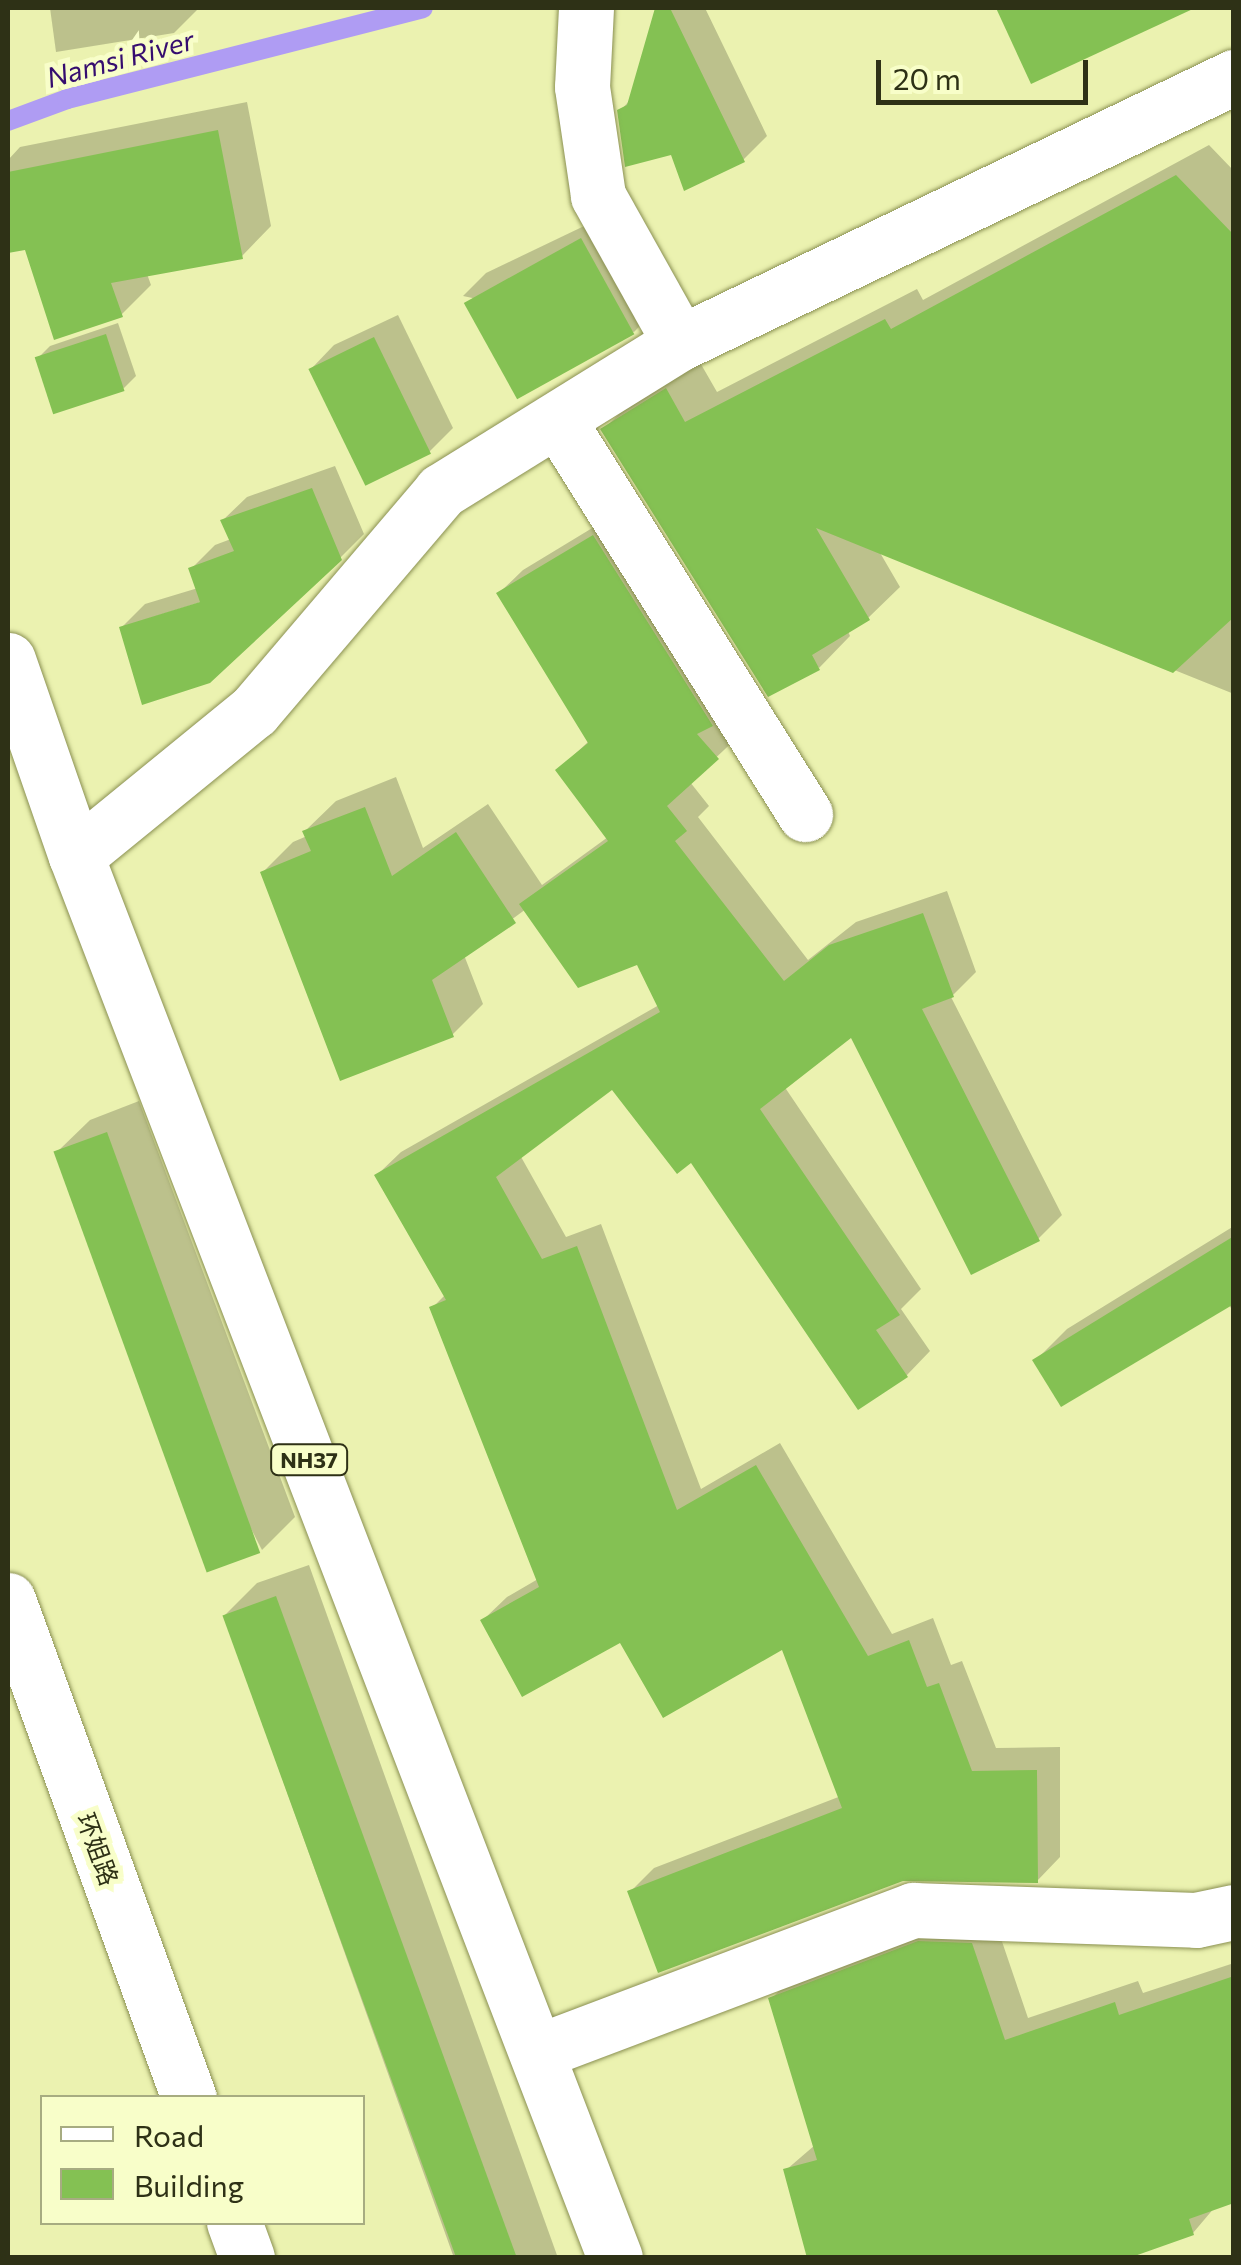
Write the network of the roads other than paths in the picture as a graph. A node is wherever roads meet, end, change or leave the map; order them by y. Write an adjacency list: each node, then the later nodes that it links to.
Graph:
1 (586, 8): 3 (main road)
2 (1234, 77): 3 (main road)
3 (680, 343): 4 (main road)
4 (559, 422): 6 (main road); 7 (main road)
5 (8, 660): 7 (main road, NH37)
6 (805, 814)
7 (76, 856): 10 (main road, NH37)
8 (8, 1600): 11 (main road, 环姐路)
9 (1234, 1912): 10 (main road)
10 (537, 2052): 14 (main road, NH37)
11 (188, 2095)
12 (235, 2225): 13 (main road)
13 (247, 2258)
14 (615, 2258)

